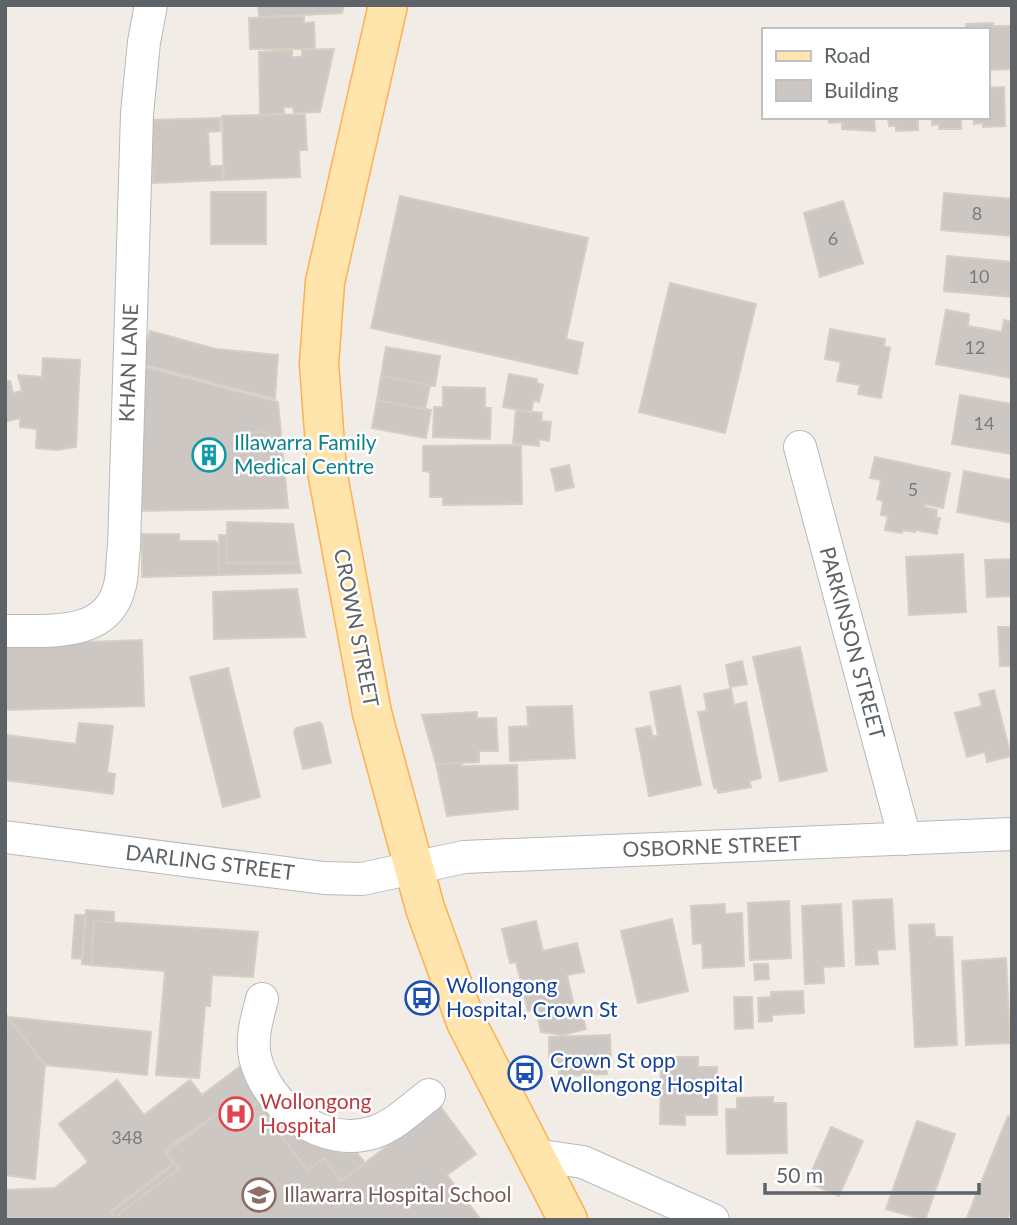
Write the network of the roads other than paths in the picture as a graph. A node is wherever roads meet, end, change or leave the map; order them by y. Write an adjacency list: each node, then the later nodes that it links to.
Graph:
1 (151, 5): 4 (street, KHAN LANE)
2 (388, 5): 8 (main road, CROWN STREET)
3 (800, 447): 7 (street, PARKINSON STREET)
4 (5, 631)
5 (1012, 834): 7 (street, OSBORNE STREET)
6 (5, 837): 8 (street, DARLING STREET)
7 (905, 839): 8 (street, OSBORNE STREET)
8 (414, 867): 11 (main road, CROWN STREET)
9 (261, 999): 10 (street)
10 (429, 1095)
11 (534, 1155): 12 (main road, CROWN STREET); 13 (street)
12 (568, 1220)
13 (713, 1220)

